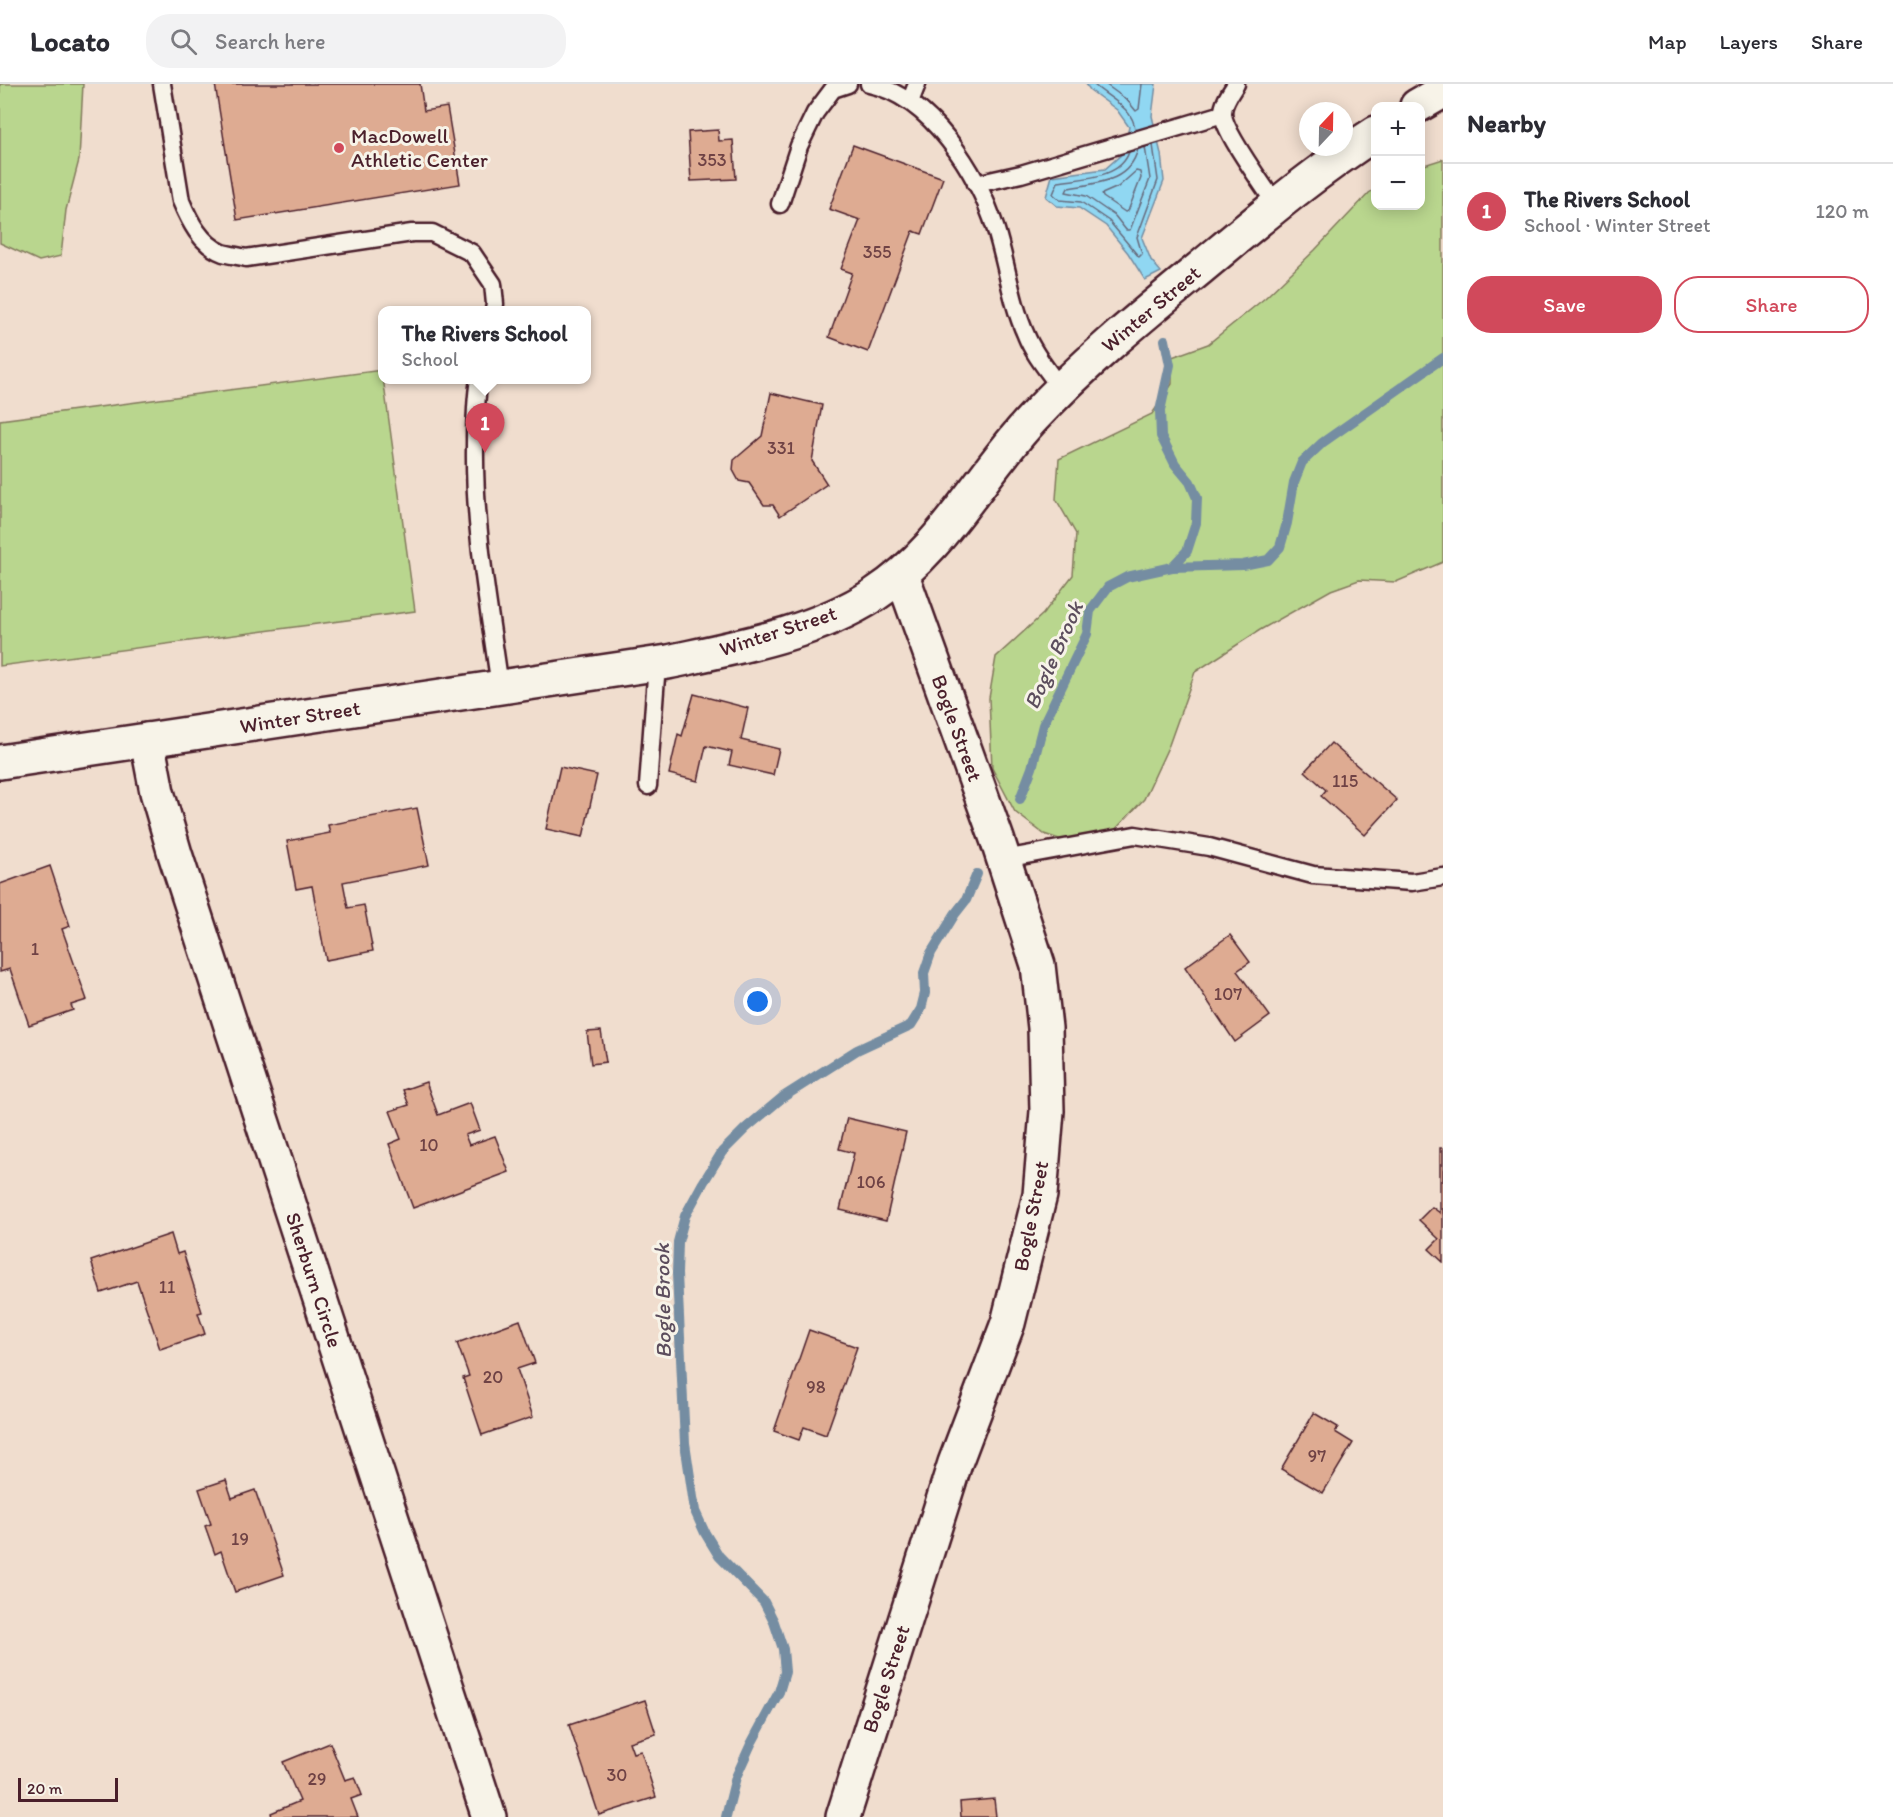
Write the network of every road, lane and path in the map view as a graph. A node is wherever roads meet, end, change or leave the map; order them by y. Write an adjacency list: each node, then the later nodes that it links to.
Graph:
1 (162, 84): 14 (lane)
2 (848, 84): 12 (lane)
3 (869, 84): 7 (lane)
4 (917, 84): 7 (lane)
5 (1236, 84): 9 (lane)
6 (1443, 91): 8 (street)
7 (910, 102): 11 (lane)
8 (1424, 102)
9 (1223, 114): 11 (lane); 13 (lane)
10 (1371, 136): 13 (street, Winter Street)
11 (976, 184): 16 (lane)
12 (780, 204)
13 (1276, 205): 16 (street, Winter Street)
14 (495, 306)
15 (479, 384): 19 (lane)
16 (1060, 389): 17 (street, Winter Street)
17 (902, 575): 18 (street, Winter Street); 23 (street, Bogle Street)
18 (657, 663): 19 (street, Winter Street); 22 (lane)
19 (500, 687): 20 (street, Winter Street)
20 (147, 740): 21 (street, Winter Street); 25 (street, Sherburn Circle)
21 (0, 762)
22 (648, 786)
23 (1004, 859): 24 (lane); 26 (street, Bogle Street)
24 (1443, 877)
25 (489, 1817)
26 (843, 1817)

